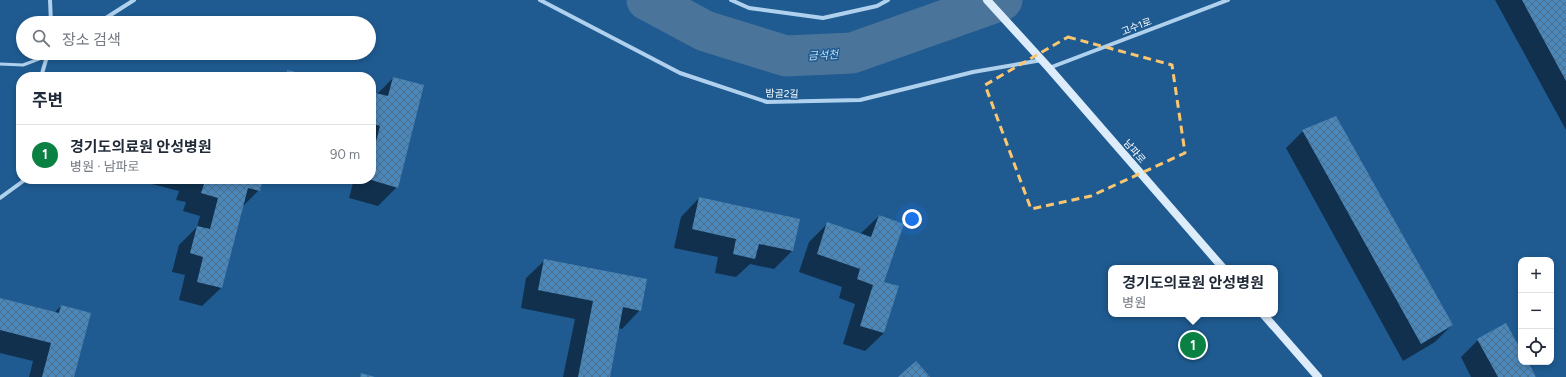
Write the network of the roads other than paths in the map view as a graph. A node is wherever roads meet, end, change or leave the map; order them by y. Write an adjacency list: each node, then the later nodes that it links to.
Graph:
1 (50, 0): 8 (street)
2 (134, 0): 9 (street)
3 (540, 0): 12 (street, 밤골2길)
4 (731, 0): 5 (street)
5 (888, 0)
6 (987, 0): 12 (street, 남파로)
7 (1228, 0): 14 (street, 고수1로)
8 (51, 16)
9 (109, 16)
10 (36, 60): 13 (lane)
11 (46, 60): 15 (street)
12 (1042, 60): 14 (street, 남파로)
13 (0, 64)
14 (1050, 68): 18 (street, 남파로)
15 (43, 72)
16 (19, 184): 17 (street)
17 (0, 198)
18 (1220, 265)
19 (1266, 317): 20 (street)
20 (1318, 377)

